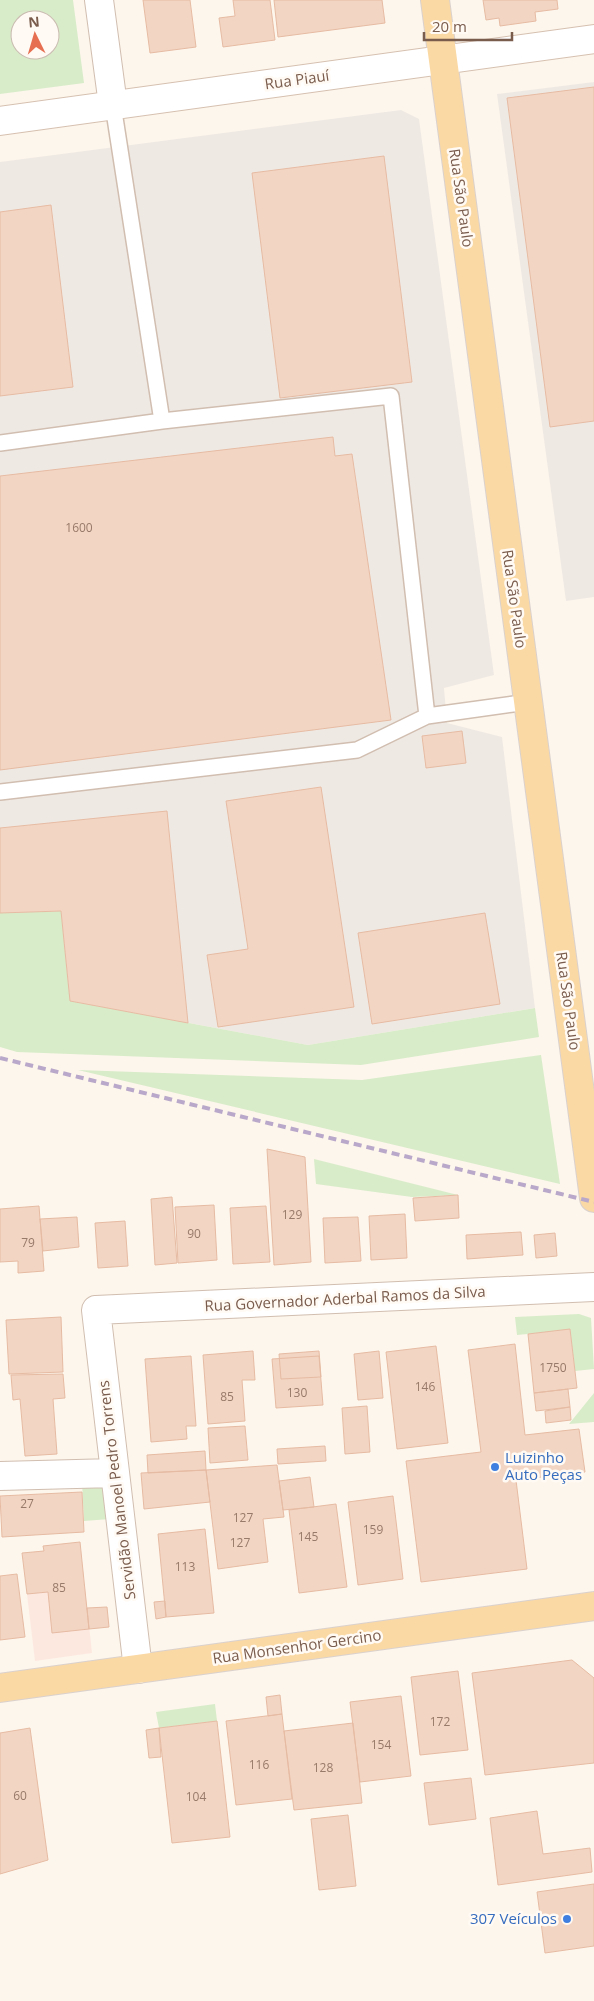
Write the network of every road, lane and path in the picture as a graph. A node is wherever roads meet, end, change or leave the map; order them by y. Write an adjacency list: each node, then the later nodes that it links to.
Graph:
1 (99, 0): 5 (street)
2 (435, 0): 4 (main road, Rua São Paulo)
3 (594, 39): 4 (street, Rua Piauí)
4 (443, 59): 5 (street, Rua Piauí); 9 (main road, Rua São Paulo)
5 (113, 105): 6 (street, Rua Piauí); 7 (lane)
6 (0, 121)
7 (162, 421): 8 (lane); 10 (lane)
8 (0, 443)
9 (528, 702): 10 (lane); 12 (main road, Rua São Paulo)
10 (427, 716): 11 (lane)
11 (0, 792)
12 (585, 1072): 13 (main road, Rua São Paulo)
13 (588, 1117): 14 (main road, Rua São Paulo)
14 (594, 1198)
15 (594, 1287): 16 (street, Rua Governador Aderbal Ramos da Silva)
16 (96, 1310): 17 (street, Servidão Manoel Pedro Torrens)
17 (114, 1473): 18 (street); 20 (street, Servidão Manoel Pedro Torrens)
18 (0, 1476)
19 (594, 1606): 20 (main road, Rua Monsenhor Gercino)
20 (138, 1669): 21 (main road, Rua Monsenhor Gercino)
21 (0, 1688)

